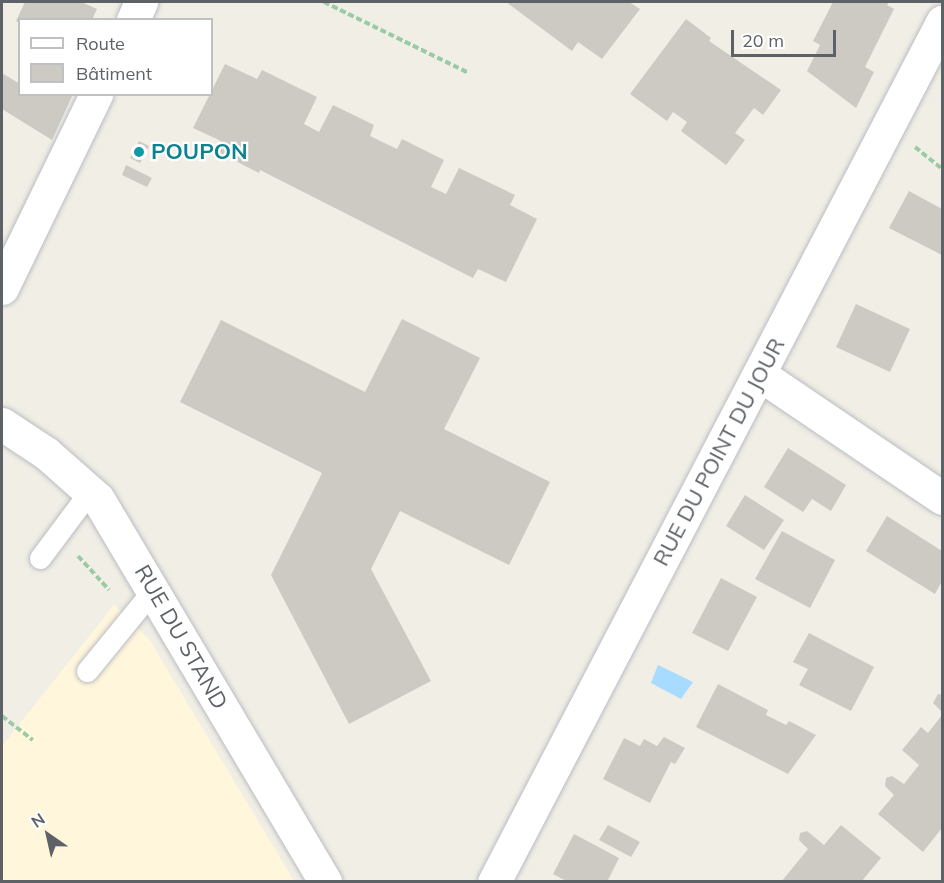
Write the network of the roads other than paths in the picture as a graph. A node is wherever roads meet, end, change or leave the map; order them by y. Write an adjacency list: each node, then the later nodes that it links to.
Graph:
1 (141, 2): 2 (street)
2 (134, 18)
3 (942, 22): 6 (street, RUE DU POINT DU JOUR)
4 (95, 96): 5 (street)
5 (2, 288)
6 (759, 374): 9 (street); 14 (street, RUE DU POINT DU JOUR)
7 (2, 424): 8 (street, RUE DU STAND)
8 (90, 491): 10 (lane); 11 (street, RUE DU STAND)
9 (942, 498)
10 (40, 558)
11 (153, 590): 12 (lane); 13 (street, RUE DU STAND)
12 (87, 671)
13 (325, 882)
14 (495, 882)

